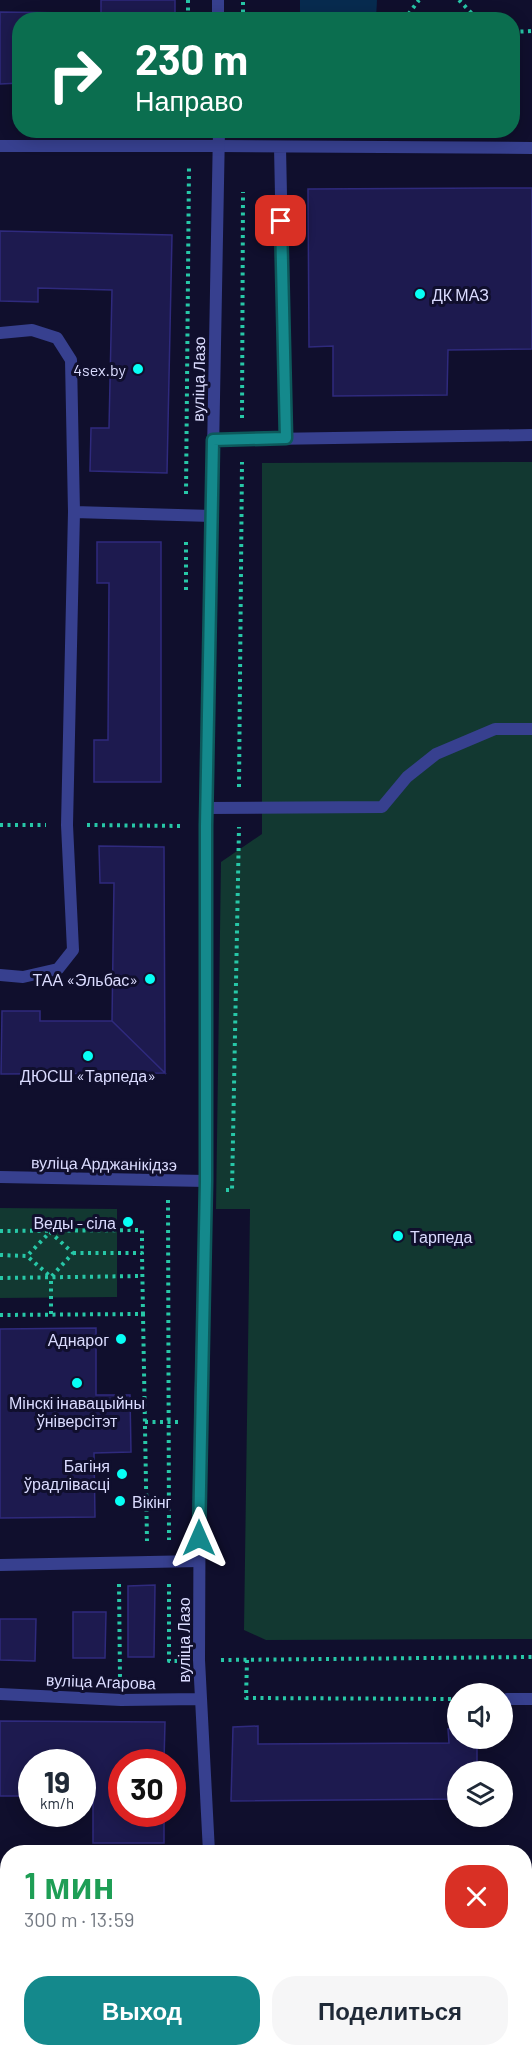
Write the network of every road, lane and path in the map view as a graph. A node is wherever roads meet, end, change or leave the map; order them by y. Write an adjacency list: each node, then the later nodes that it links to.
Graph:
1 (459, 0): 2 (path)
2 (470, 12)
3 (532, 26): 4 (path)
4 (529, 31)
5 (219, 138): 7 (street, вуліца Лазо)
6 (0, 146): 7 (street)
7 (219, 146): 8 (street); 13 (street, вуліца Лазо)
8 (280, 147): 9 (street); 12 (street)
9 (532, 148)
10 (0, 333): 14 (street)
11 (532, 435): 12 (street)
12 (286, 438): 13 (street)
13 (213, 440): 15 (street, вуліца Лазо)
14 (74, 512): 15 (street); 19 (street)
15 (212, 516): 17 (street, вуліца Лазо)
16 (532, 729): 17 (street)
17 (206, 808): 20 (street, вуліца Лазо)
18 (0, 825): 19 (path)
19 (67, 825): 20 (path); 21 (street)
20 (206, 826): 23 (street, вуліца Лазо)
21 (0, 975)
22 (0, 1177): 23 (street, вуліца Арджанікідзэ)
23 (206, 1181): 38 (street, вуліца Лазо)
24 (0, 1231): 25 (path)
25 (50, 1232): 26 (path); 27 (path); 29 (path)
26 (73, 1253): 27 (path); 31 (path)
27 (142, 1253): 30 (path)
28 (0, 1255): 29 (path)
29 (27, 1256): 31 (path)
30 (142, 1276): 31 (path); 34 (path)
31 (51, 1277): 32 (path); 33 (path)
32 (0, 1278)
33 (51, 1314): 34 (path); 35 (path)
34 (143, 1314): 36 (path)
35 (0, 1315)
36 (145, 1422): 37 (path); 39 (path)
37 (155, 1422)
38 (199, 1561): 39 (street); 43 (street, вуліца Лазо)
39 (147, 1562): 40 (street)
40 (0, 1565)
41 (119, 1572): 50 (path)
42 (532, 1657): 44 (path)
43 (199, 1660): 44 (path); 46 (street, вуліца Лазо)
44 (247, 1660): 47 (path)
45 (0, 1694): 50 (street, вуліца Агарова)
46 (200, 1699): 50 (street, вуліца Агарова); 51 (street, вуліца Лазо)
47 (447, 1699)
48 (513, 1699): 49 (street)
49 (532, 1699)
50 (121, 1700)
51 (209, 1845)

